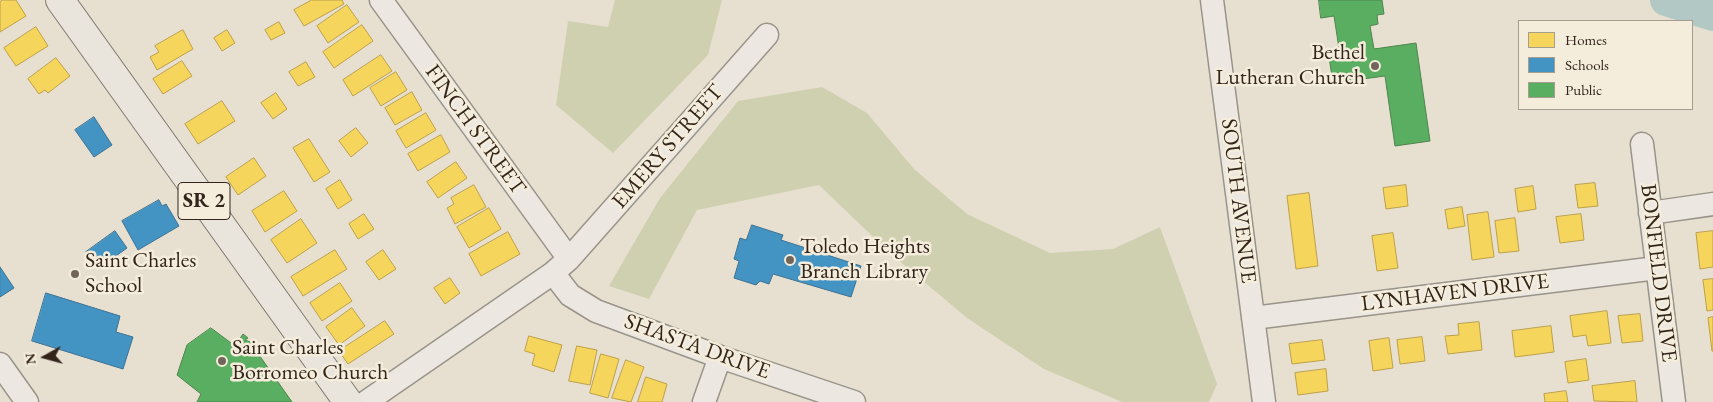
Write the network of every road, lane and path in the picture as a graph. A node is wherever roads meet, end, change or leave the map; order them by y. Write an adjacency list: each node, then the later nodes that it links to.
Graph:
1 (60, 0): 16 (main road, SR 2)
2 (381, 0): 8 (street, FINCH STREET)
3 (1212, 0): 10 (street, SOUTH AVENUE)
4 (767, 35): 8 (street, EMERY STREET)
5 (1642, 144): 7 (street, BONFIELD DRIVE)
6 (1713, 204): 7 (street)
7 (1650, 213): 9 (street, BONFIELD DRIVE)
8 (561, 266): 11 (street, SHASTA DRIVE); 17 (street)
9 (1657, 268): 10 (street, LYNHAVEN DRIVE); 21 (street, BONFIELD DRIVE)
10 (1253, 318): 20 (street, SOUTH AVENUE)
11 (720, 357): 18 (street); 19 (street, SHASTA DRIVE)
12 (0, 364): 14 (street)
13 (0, 388): 14 (street)
14 (24, 398): 15 (street)
15 (43, 402)
16 (348, 402)
17 (366, 402)
18 (704, 402)
19 (854, 402)
20 (1264, 402)
21 (1674, 402)

